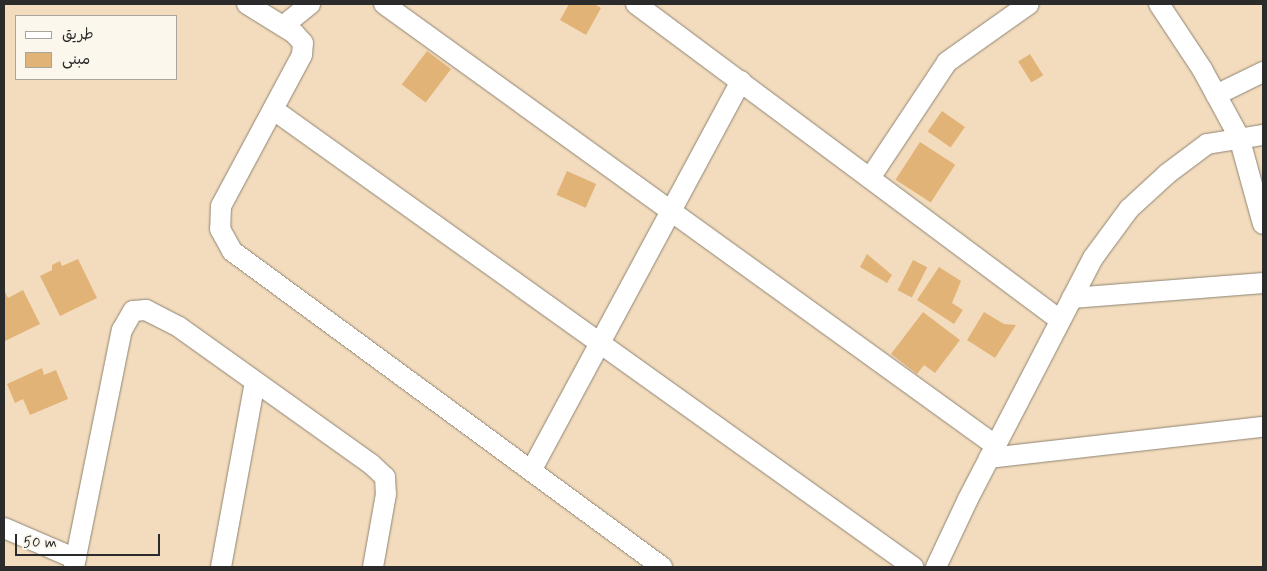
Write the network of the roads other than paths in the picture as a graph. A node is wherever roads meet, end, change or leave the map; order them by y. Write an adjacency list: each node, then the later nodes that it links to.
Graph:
1 (247, 4): 7 (street)
2 (310, 4): 7 (street)
3 (384, 4): 15 (street)
4 (636, 4): 9 (street)
5 (1029, 4): 14 (street)
6 (1159, 4): 10 (street)
7 (283, 26): 11 (street)
8 (1263, 72): 10 (street)
9 (741, 81): 14 (street); 15 (street)
10 (1216, 95): 13 (street)
11 (274, 110): 20 (street); 24 (street)
12 (1263, 135): 13 (street)
13 (1239, 137): 16 (street); 18 (street)
14 (870, 178): 19 (street)
15 (670, 212): 20 (street); 23 (street)
16 (1263, 224)
17 (1263, 283): 18 (street)
18 (1072, 298): 19 (street)
19 (1060, 320): 23 (street)
20 (601, 341): 24 (street); 30 (street)
21 (255, 382): 26 (street); 27 (street); 28 (street)
22 (1263, 427): 23 (street)
23 (992, 452): 31 (street)
24 (531, 471): 29 (street)
25 (4, 528): 26 (street)
26 (75, 563)
27 (221, 567)
28 (373, 567)
29 (662, 567)
30 (913, 567)
31 (936, 567)

